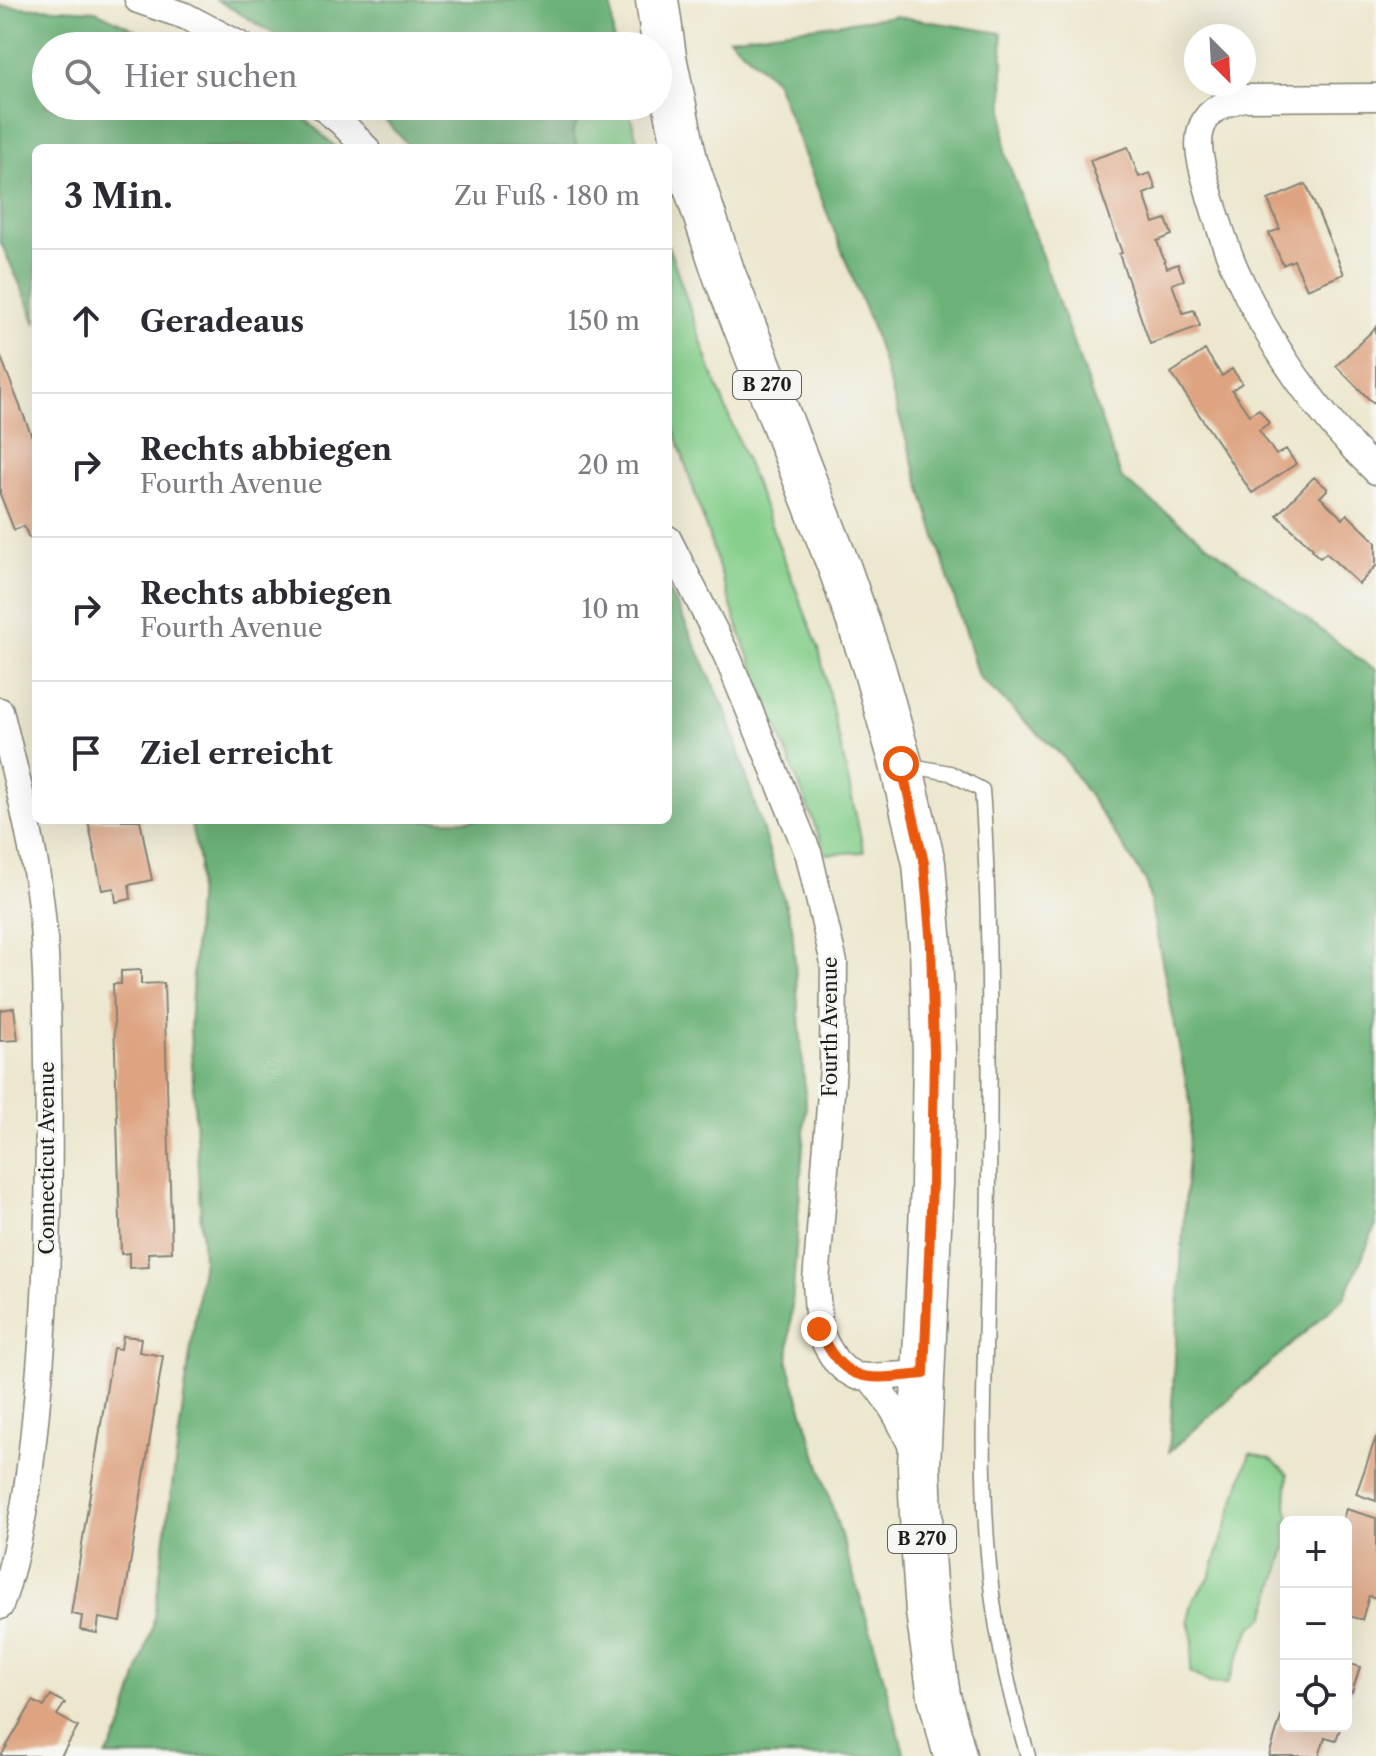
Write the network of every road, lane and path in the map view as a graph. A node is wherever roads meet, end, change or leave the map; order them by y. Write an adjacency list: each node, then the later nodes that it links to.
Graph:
1 (138, 0): 4 (street)
2 (160, 0): 4 (street)
3 (657, 0): 6 (main road, B 270)
4 (185, 16): 5 (street)
5 (215, 32)
6 (661, 32)
7 (672, 93): 14 (main road, B 270)
8 (1376, 97): 11 (street)
9 (339, 120): 10 (street)
10 (362, 144)
11 (1374, 466)
12 (672, 547): 16 (street, Fourth Avenue)
13 (0, 711): 18 (street, Connecticut Avenue)
14 (901, 764): 15 (main road, B 270); 20 (lane)
15 (924, 1374): 16 (street); 17 (main road, B 270)
16 (869, 1377): 17 (street, Fourth Avenue)
17 (919, 1465): 19 (main road, B 270)
18 (0, 1606)
19 (955, 1756)
20 (1028, 1756)

